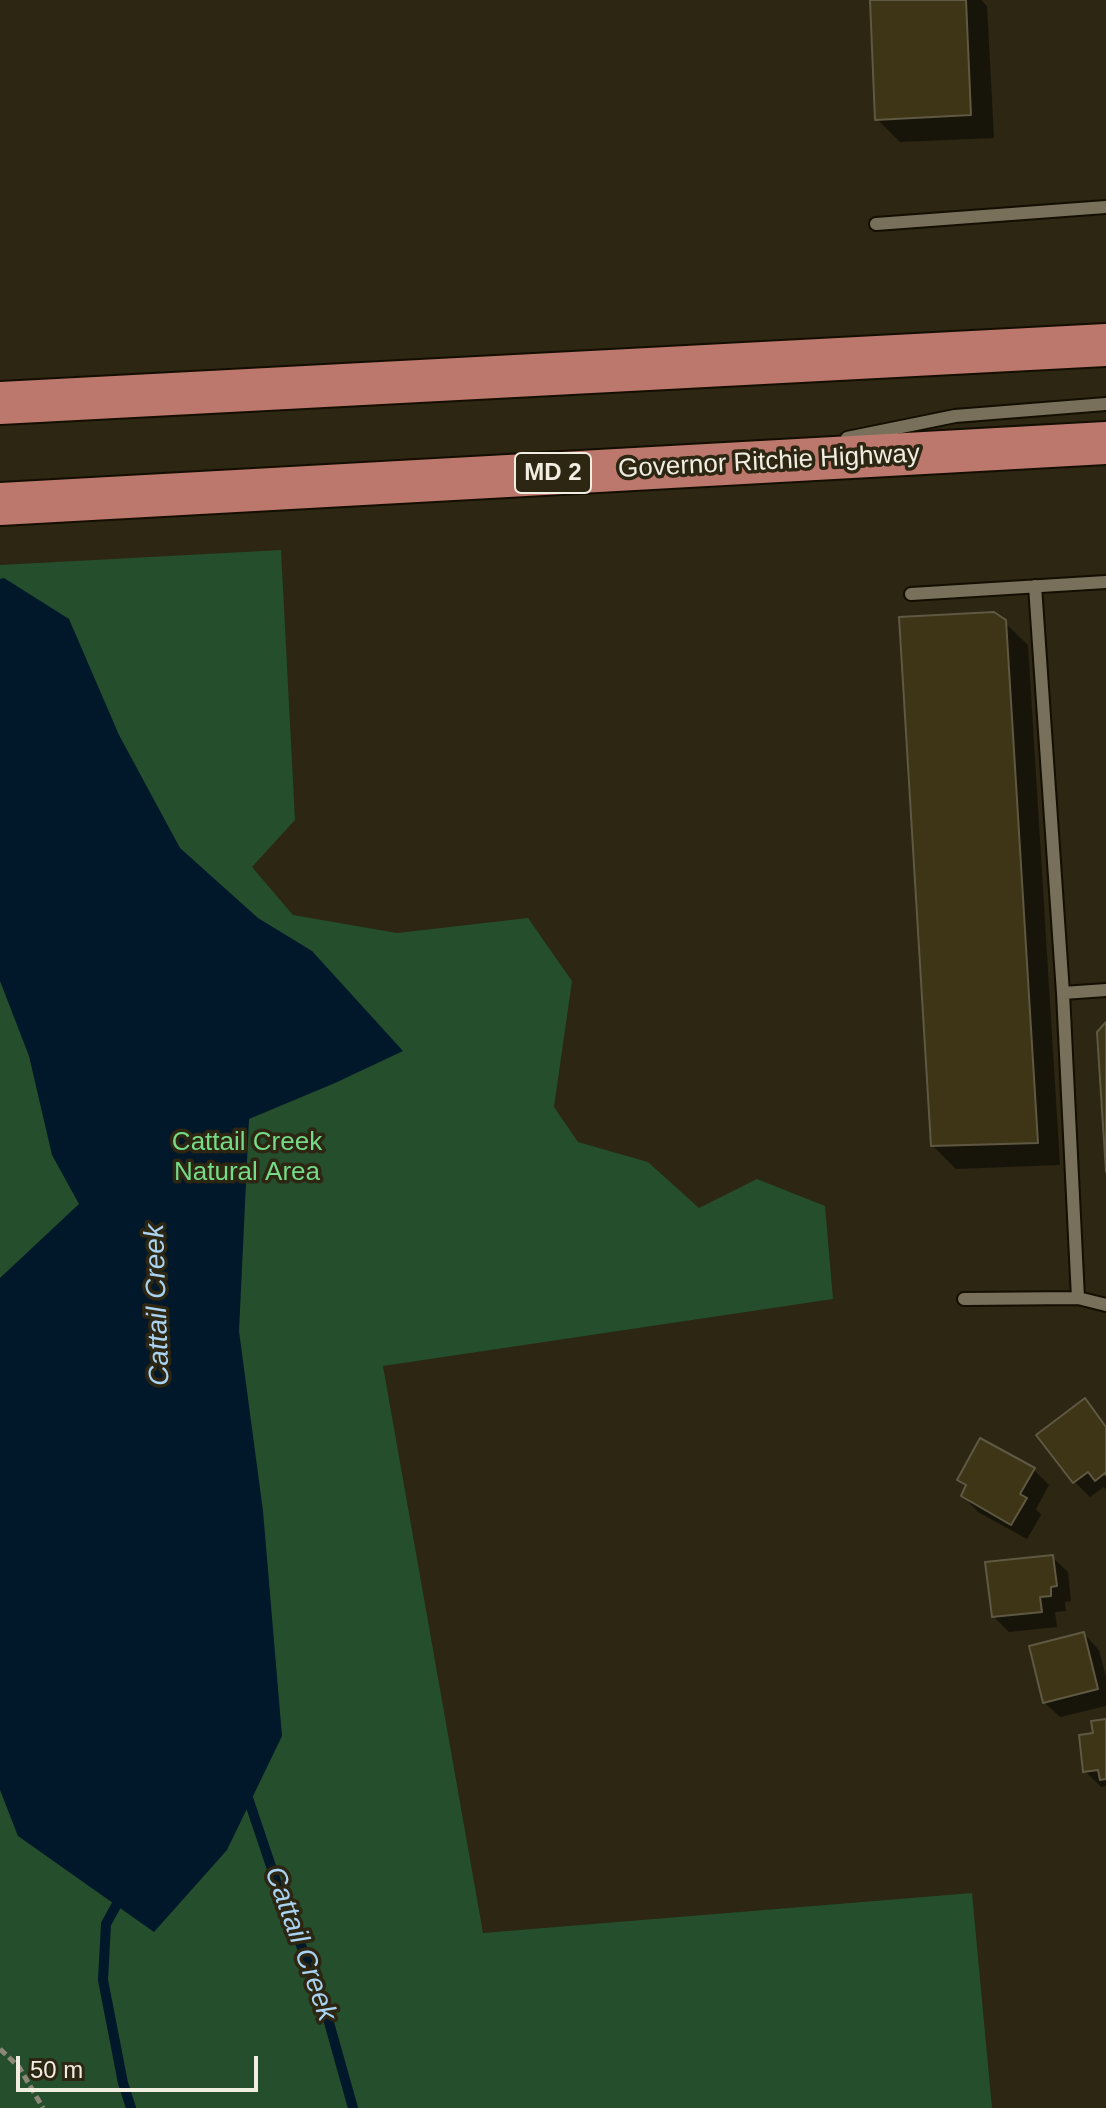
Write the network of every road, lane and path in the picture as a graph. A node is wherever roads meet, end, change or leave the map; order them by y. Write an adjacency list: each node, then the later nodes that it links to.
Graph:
1 (1106, 207): 2 (lane)
2 (876, 224)
3 (1106, 345): 4 (highway)
4 (0, 403)
5 (1106, 404): 6 (lane)
6 (837, 440)
7 (1106, 443): 9 (highway, Governor Ritchie Highway / MD 2)
8 (807, 446): 9 (lane)
9 (718, 464): 10 (highway, Governor Ritchie Highway / MD 2)
10 (0, 504)
11 (1106, 582): 12 (lane)
12 (1035, 586): 13 (lane); 15 (lane)
13 (911, 594)
14 (1106, 990): 15 (lane)
15 (1063, 993): 16 (lane)
16 (1078, 1298): 17 (lane); 18 (lane)
17 (964, 1299)
18 (1106, 1305)
19 (0, 2049): 20 (path)
20 (43, 2108)

